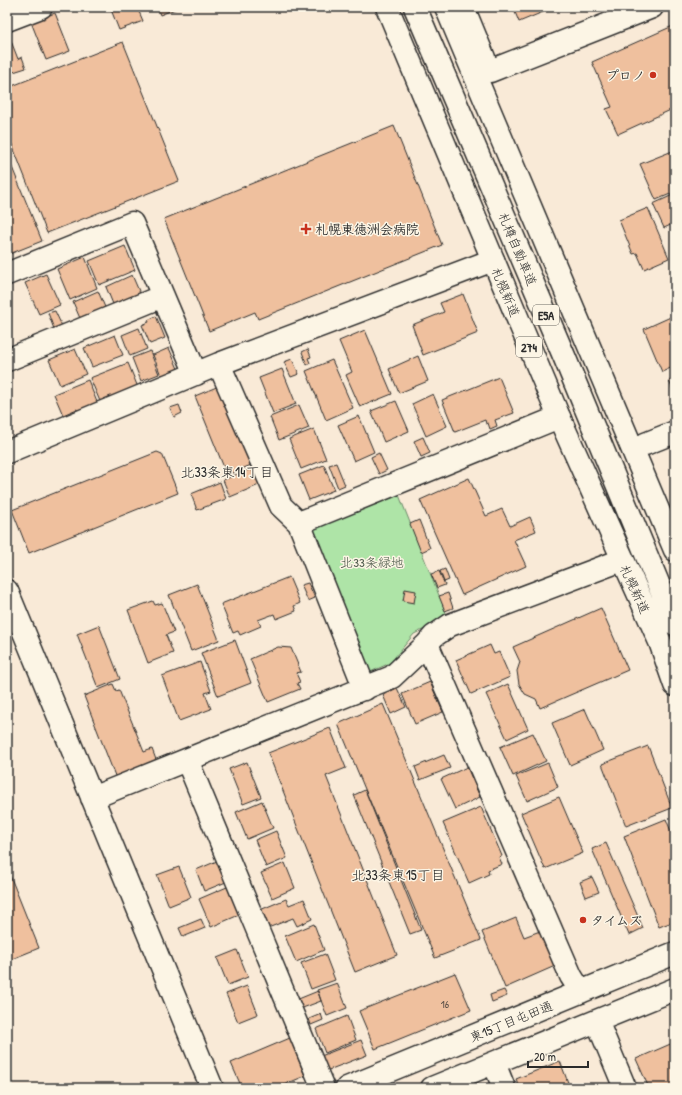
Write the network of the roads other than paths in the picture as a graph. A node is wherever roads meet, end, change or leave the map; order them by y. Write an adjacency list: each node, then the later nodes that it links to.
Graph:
1 (41, 7): 7 (main road)
2 (387, 7): 9 (main road, 札幌新道 / 274)
3 (415, 7): 24 (main road, 札樽自動車道 / E5A)
4 (446, 7): 21 (main road, E5A)
5 (463, 7): 8 (main road)
6 (652, 7): 8 (main road)
7 (7, 20)
8 (490, 71): 17 (main road)
9 (493, 260): 13 (main road); 15 (main road, 札幌新道 / 274)
10 (7, 274): 11 (main road)
11 (163, 296): 12 (main road); 14 (main road)
12 (7, 360)
13 (219, 364): 14 (main road); 20 (main road)
14 (196, 374): 18 (main road)
15 (559, 417): 20 (main road); 22 (main road, 札幌新道 / 274)
16 (675, 432): 17 (main road)
17 (645, 444): 19 (main road)
18 (7, 452)
19 (675, 515)
20 (299, 523): 27 (main road)
21 (675, 550)
22 (622, 560): 25 (main road); 26 (main road, 札幌新道 / 274)
23 (7, 591): 29 (main road)
24 (675, 624)
25 (427, 644): 27 (main road); 32 (main road)
26 (675, 685)
27 (365, 689): 28 (main road)
28 (186, 760): 29 (main road); 36 (main road)
29 (92, 798): 35 (main road)
30 (675, 953): 32 (main road, 東15丁目屯田通)
31 (675, 989): 33 (main road)
32 (581, 992): 37 (main road, 東15丁目屯田通)
33 (597, 1021): 34 (main road); 40 (main road)
34 (494, 1063): 38 (main road); 39 (main road)
35 (212, 1088)
36 (324, 1088)
37 (347, 1088)
38 (432, 1088)
39 (504, 1088)
40 (625, 1088)

